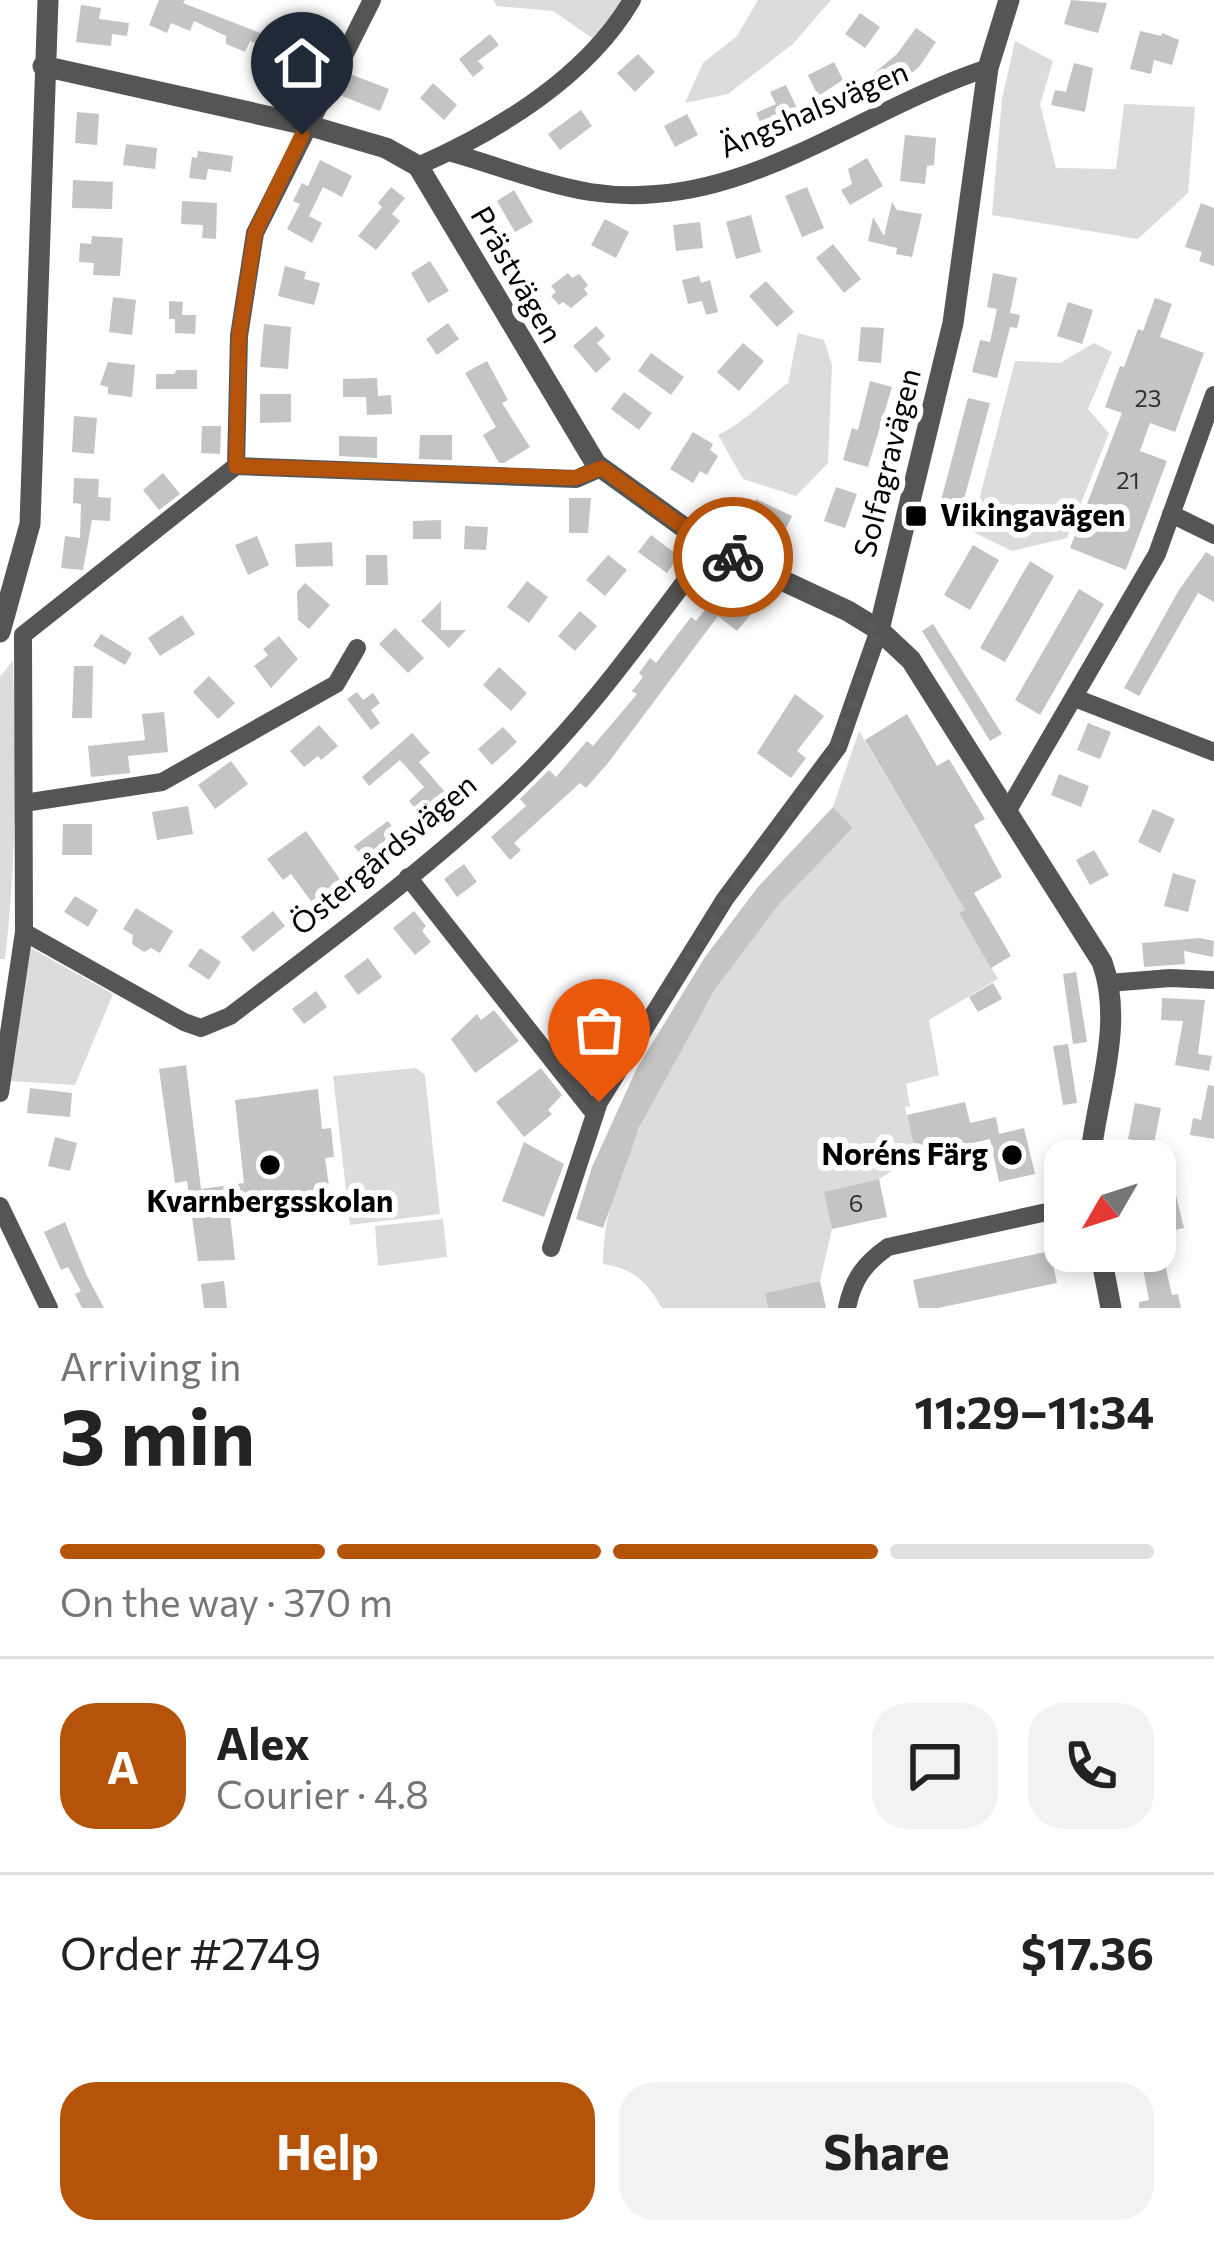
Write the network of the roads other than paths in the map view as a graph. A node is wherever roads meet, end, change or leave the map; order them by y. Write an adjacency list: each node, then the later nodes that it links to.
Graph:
1 (48, 0): 5 (street)
2 (372, 0): 7 (street)
3 (632, 0): 8 (street)
4 (1009, 0): 6 (street, Solfagravägen)
5 (43, 66): 7 (street); 17 (street)
6 (988, 68): 8 (street, Ängshalsvägen); 16 (street, Solfagravägen)
7 (307, 125): 9 (street); 11 (street)
8 (449, 152): 9 (street)
9 (418, 166): 12 (street, Prästvägen)
10 (1214, 395): 13 (street)
11 (236, 466): 12 (street); 21 (street)
12 (602, 468): 15 (street, Prästvägen)
13 (1171, 514): 14 (street); 19 (street)
14 (1214, 535)
15 (711, 547): 16 (street, Prästvägen); 23 (street, Östergårdsvägen)
16 (879, 630): 22 (street); 28 (street)
17 (0, 632)
18 (357, 648): 21 (street)
19 (1075, 698): 20 (street); 22 (street)
20 (1214, 752)
21 (24, 803): 24 (street)
22 (1008, 810): 26 (street)
23 (409, 878): 24 (street, Östergårdsvägen); 28 (street)
24 (24, 932): 27 (street)
25 (1214, 980): 26 (street)
26 (1109, 983): 29 (street)
27 (0, 1093)
28 (594, 1113): 32 (street)
29 (1093, 1140)
30 (0, 1207): 34 (street)
31 (1044, 1213): 35 (street)
32 (550, 1248)
33 (1104, 1272): 36 (street)
34 (49, 1308)
35 (847, 1308)
36 (1111, 1308)

